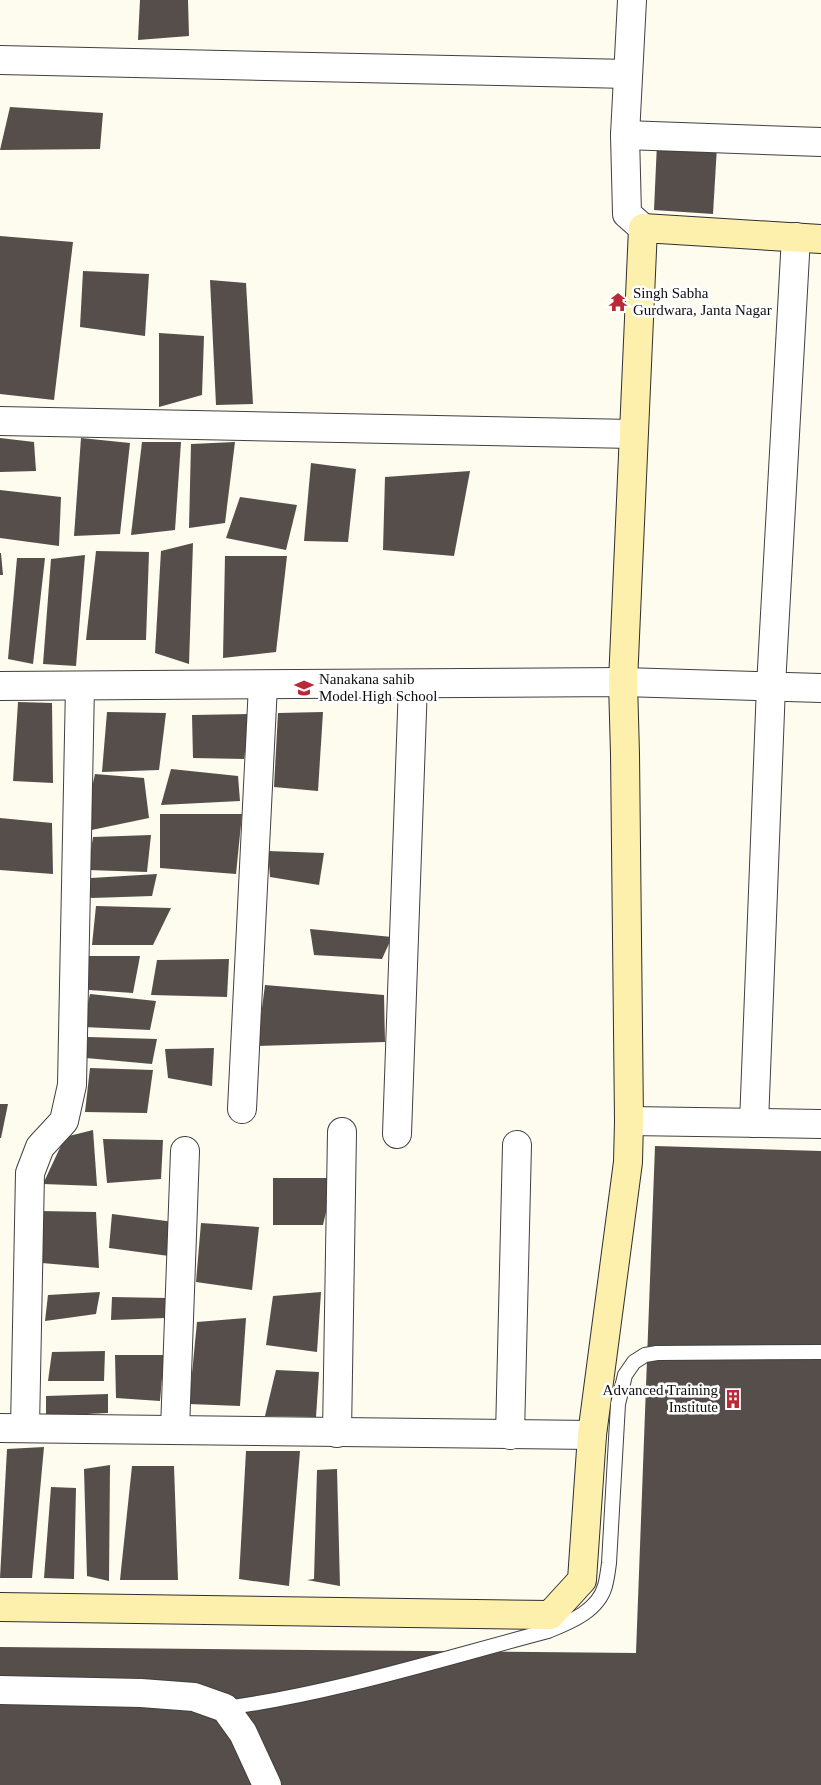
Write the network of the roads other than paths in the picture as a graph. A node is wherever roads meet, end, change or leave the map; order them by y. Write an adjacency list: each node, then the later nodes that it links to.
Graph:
1 (632, 0): 3 (street)
2 (0, 60): 3 (street)
3 (628, 74): 4 (street)
4 (625, 135): 5 (street); 6 (street)
5 (821, 142)
6 (643, 228): 7 (street); 9 (street)
7 (808, 238): 15 (street)
8 (0, 421): 9 (street)
9 (633, 434): 10 (street)
10 (622, 682): 11 (street); 15 (street); 18 (street)
11 (413, 684): 14 (street); 22 (street)
12 (0, 686): 13 (street)
13 (80, 686): 14 (street); 26 (street)
14 (263, 686): 17 (street)
15 (771, 686): 16 (street); 19 (street)
16 (821, 688)
17 (242, 1109)
18 (629, 1121): 19 (street); 30 (street)
19 (754, 1123): 20 (street)
20 (821, 1124)
21 (342, 1132): 28 (street)
22 (397, 1134)
23 (518, 1145): 29 (street)
24 (185, 1151): 27 (street)
25 (821, 1352): 33 (lane)
26 (12, 1428): 27 (street)
27 (175, 1430): 28 (street)
28 (337, 1433): 29 (street)
29 (510, 1435): 30 (street)
30 (592, 1435): 31 (street)
31 (0, 1607)
32 (0, 1690): 33 (street)
33 (225, 1708): 34 (street)
34 (267, 1785)

